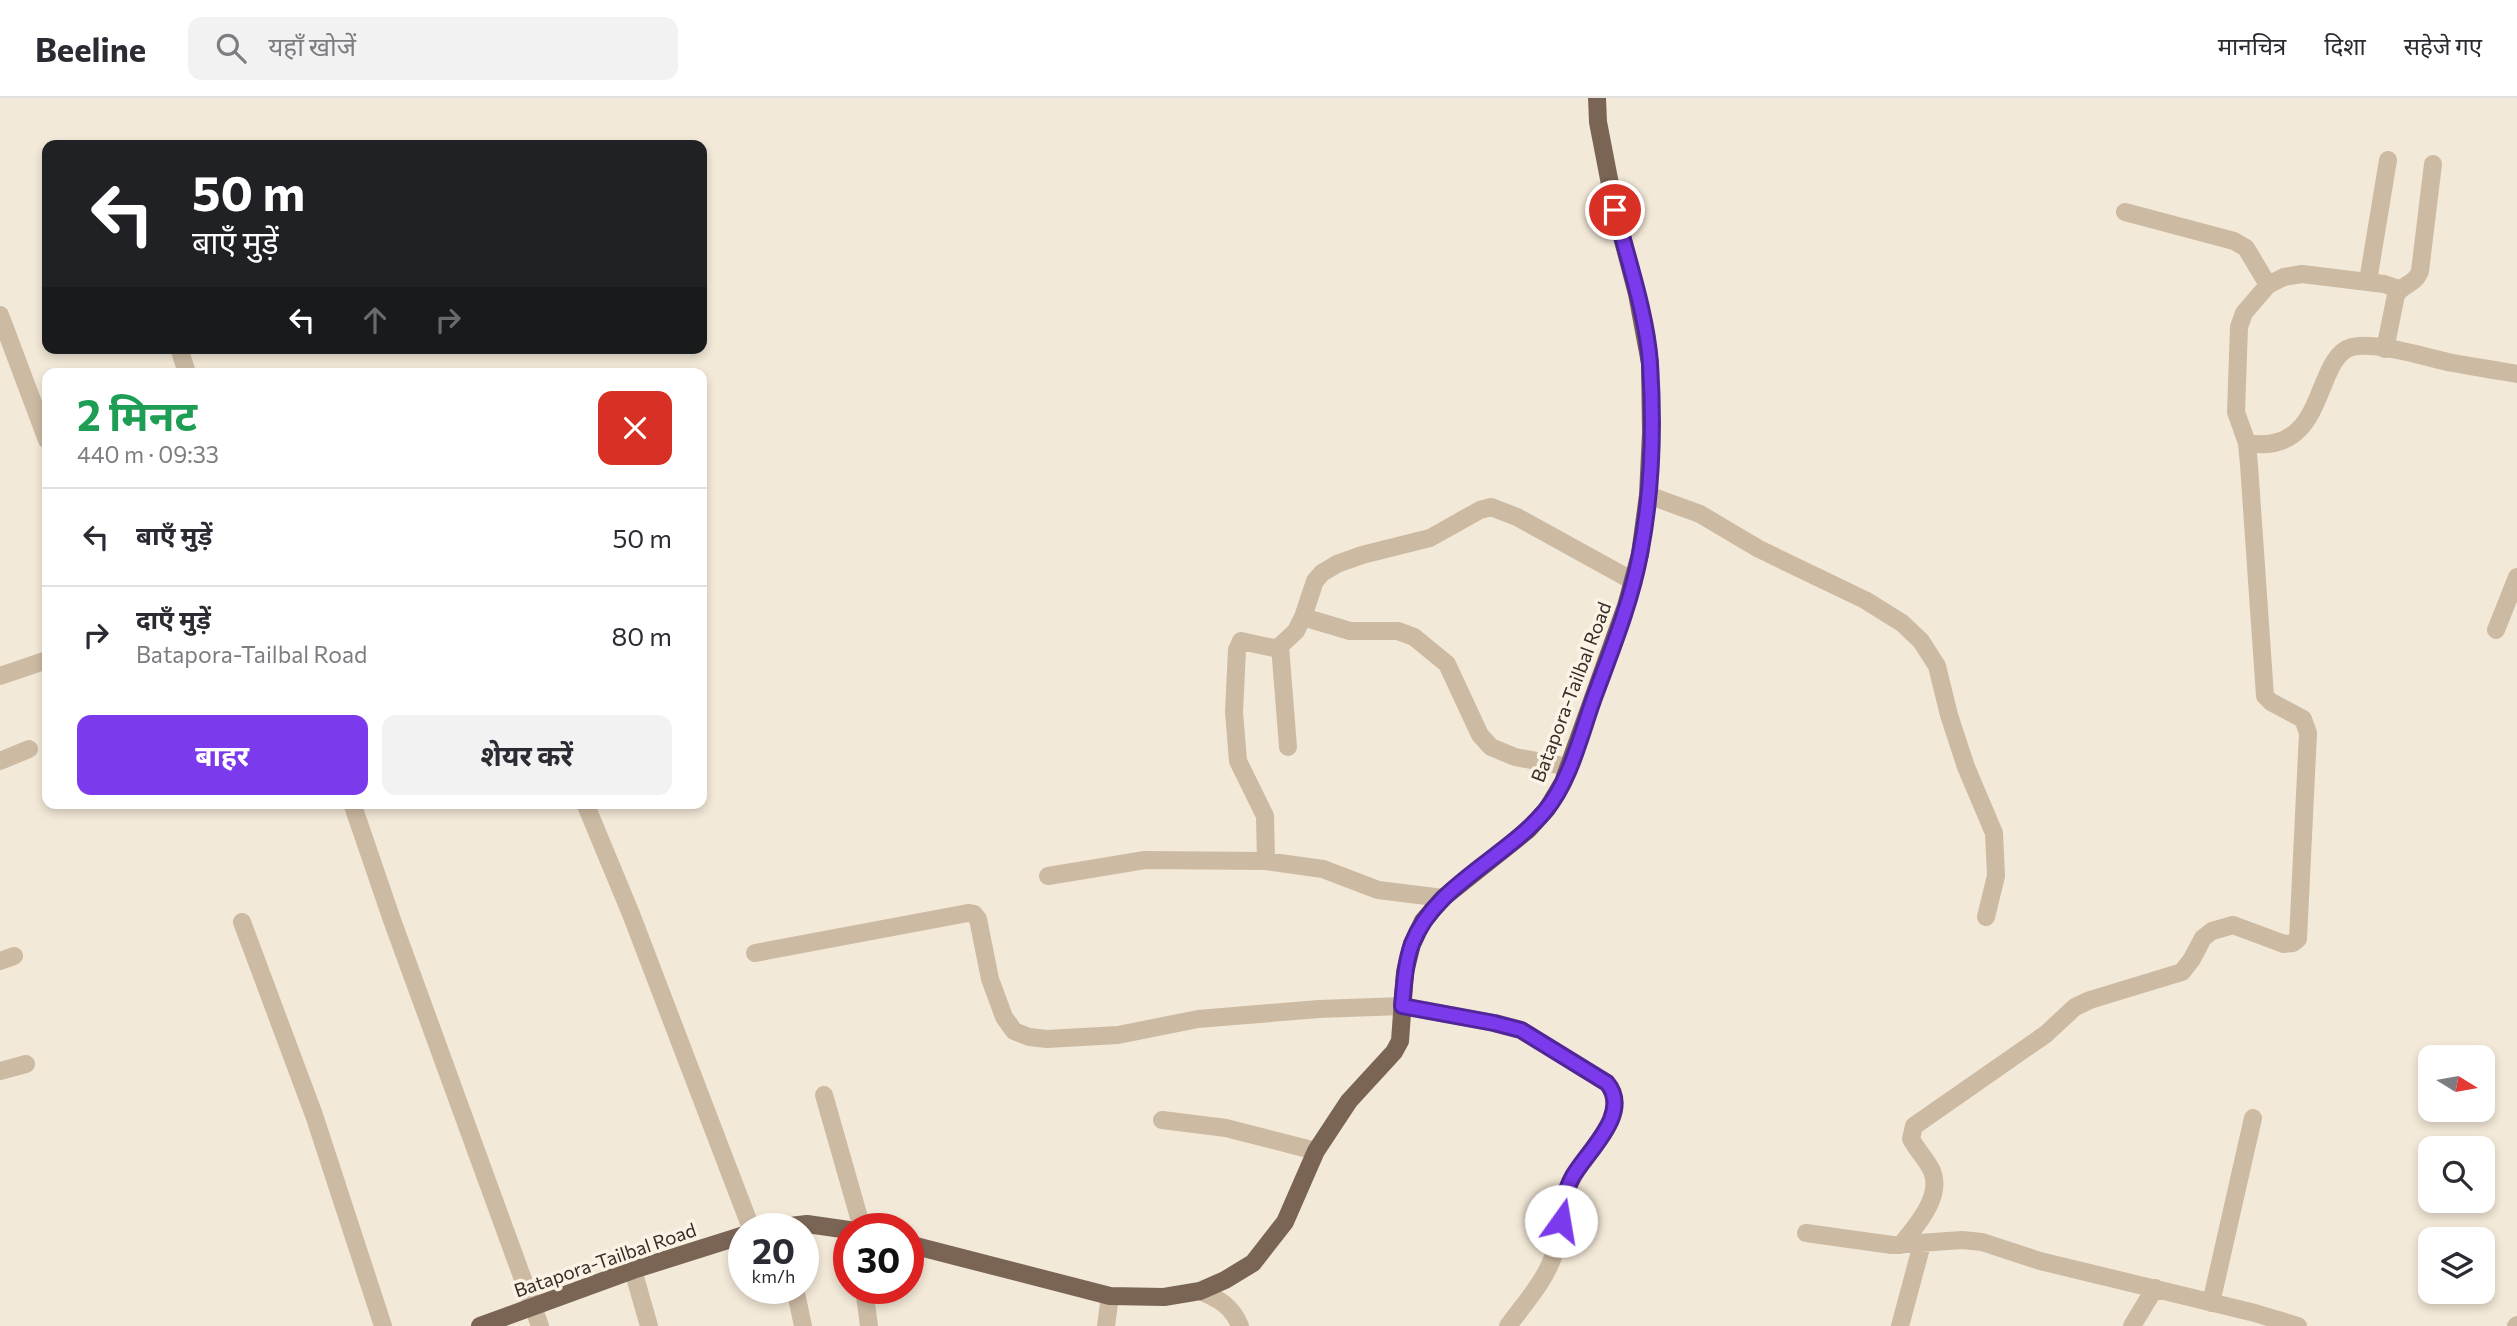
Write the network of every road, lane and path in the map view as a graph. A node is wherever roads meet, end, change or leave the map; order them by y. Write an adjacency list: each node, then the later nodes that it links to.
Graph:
1 (1597, 98): 13 (main road, Batapora-Tailbal Road)
2 (2388, 160): 5 (street)
3 (2433, 164): 7 (street)
4 (2125, 212): 6 (street)
5 (2368, 281): 6 (street); 7 (street)
6 (2268, 285): 12 (street)
7 (2399, 289): 9 (street)
8 (0, 315): 11 (street)
9 (2385, 349): 10 (street); 12 (street)
10 (2517, 374)
11 (42, 427)
12 (2247, 443): 45 (street)
13 (1648, 495): 15 (main road, Batapora-Tailbal Road); 30 (street)
14 (2517, 577): 17 (street)
15 (1633, 581): 16 (street); 24 (main road, Batapora-Tailbal Road)
16 (1303, 617): 18 (street); 24 (street)
17 (2496, 630)
18 (1280, 646): 21 (street); 27 (street)
19 (42, 662): 20 (street)
20 (0, 676)
21 (1288, 747)
22 (29, 749): 23 (street)
23 (0, 761)
24 (1569, 767): 29 (main road, Batapora-Tailbal Road)
25 (354, 809): 54 (street)
26 (587, 809): 40 (street)
27 (1266, 861): 28 (street); 29 (street)
28 (1048, 876)
29 (1443, 898): 33 (main road, Batapora-Tailbal Road)
30 (1986, 917)
31 (242, 922): 55 (street)
32 (755, 953): 33 (street)
33 (1402, 1006): 39 (main road, Batapora-Tailbal Road); 63 (street)
34 (26, 1064): 35 (street)
35 (0, 1071)
36 (824, 1095): 41 (street)
37 (2253, 1118): 51 (street)
38 (1162, 1120): 39 (street)
39 (1316, 1151): 49 (main road, Batapora-Tailbal Road)
40 (745, 1213)
41 (858, 1213)
42 (1806, 1233): 45 (street)
43 (728, 1240): 47 (main road, Batapora-Tailbal Road)
44 (1922, 1244): 45 (street); 48 (street); 64 (street)
45 (1901, 1245)
46 (924, 1248): 50 (main road, Batapora-Tailbal Road)
47 (633, 1270): 54 (main road, Batapora-Tailbal Road); 58 (street)
48 (2155, 1288): 51 (street); 65 (street)
49 (1200, 1291): 50 (main road, Batapora-Tailbal Road); 62 (street)
50 (1110, 1296): 61 (street)
51 (2211, 1303): 66 (street)
52 (798, 1304): 59 (street)
53 (866, 1304): 60 (street)
54 (533, 1307): 56 (main road, Batapora-Tailbal Road); 57 (street)
55 (383, 1326)
56 (480, 1326)
57 (540, 1326)
58 (649, 1326)
59 (803, 1326)
60 (869, 1326)
61 (1106, 1326)
62 (1240, 1326)
63 (1508, 1326)
64 (1900, 1326)
65 (2132, 1326)
66 (2298, 1326)

